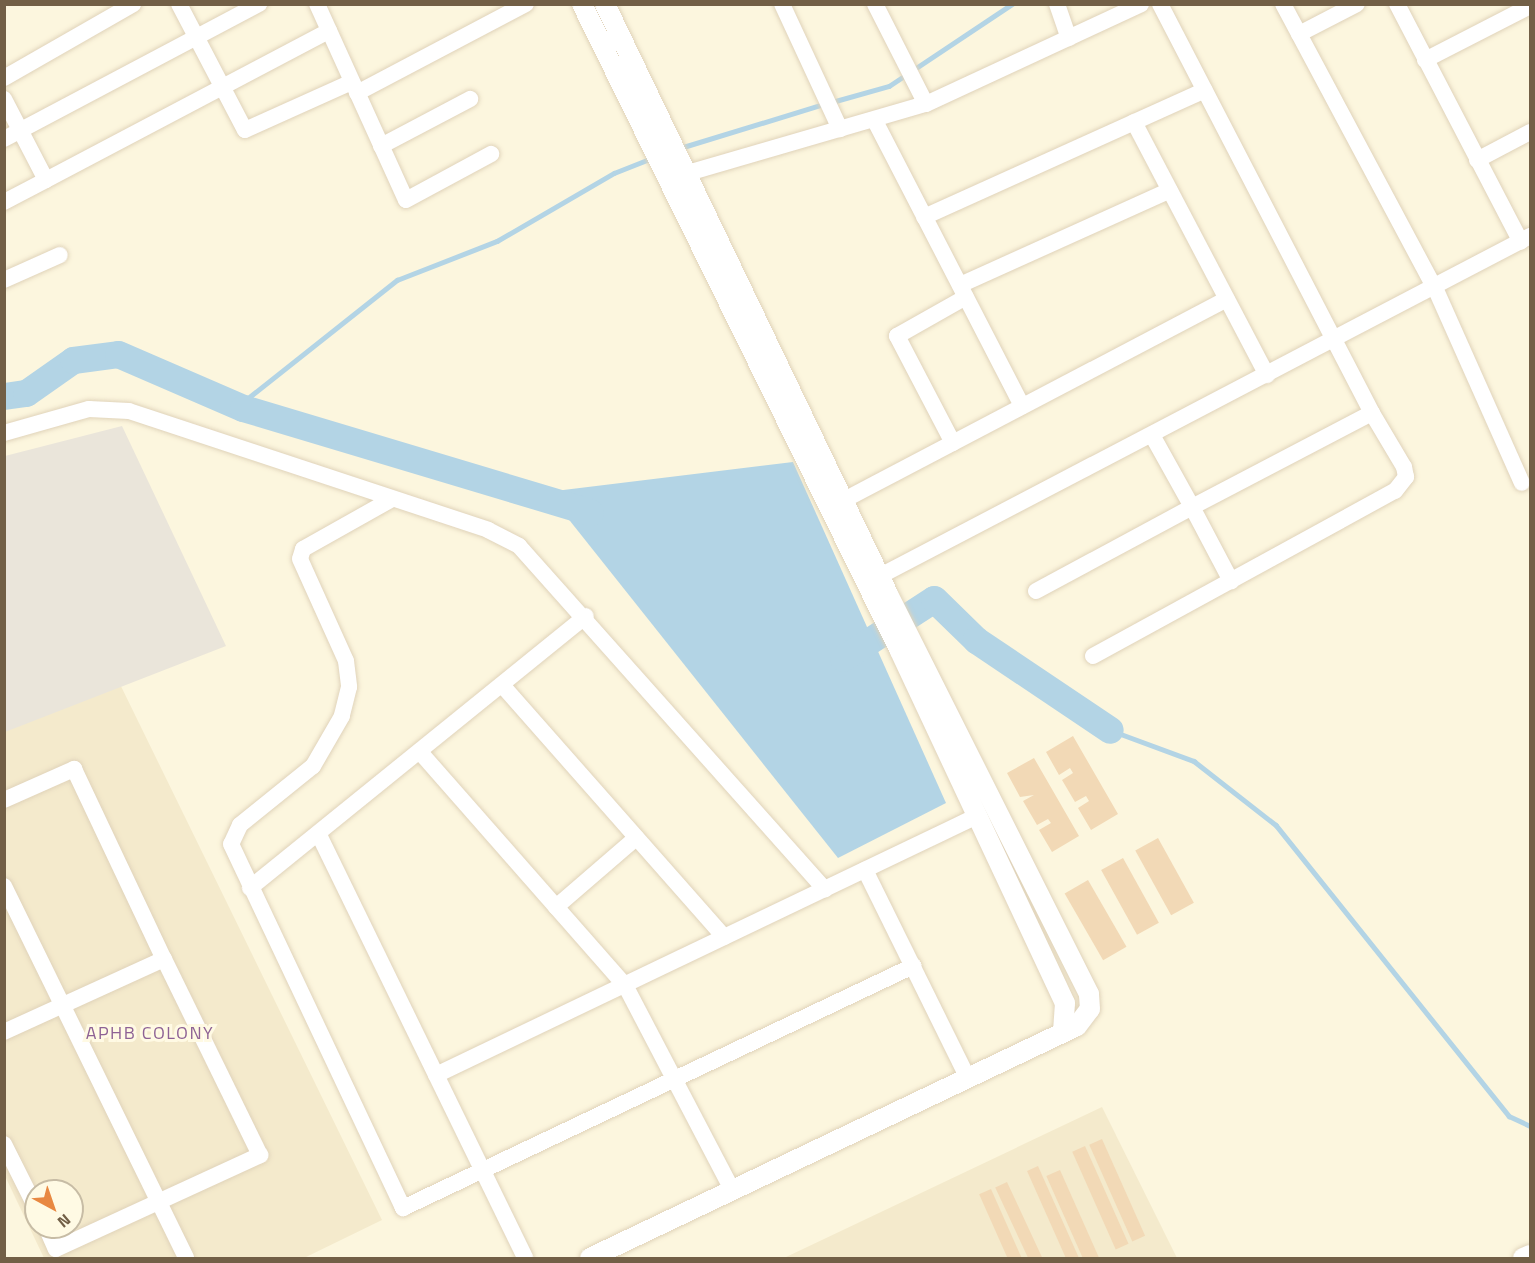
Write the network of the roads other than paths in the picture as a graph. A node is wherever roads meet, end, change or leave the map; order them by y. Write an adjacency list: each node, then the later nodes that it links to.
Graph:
1 (133, 4): 22 (street)
2 (179, 4): 19 (street)
3 (259, 4): 19 (street)
4 (317, 4): 17 (street)
5 (526, 4): 24 (street)
6 (582, 4): 35 (street)
7 (605, 4): 35 (street)
8 (782, 4): 31 (street)
9 (1057, 4): 20 (street)
10 (1141, 4): 20 (street)
11 (1161, 4): 25 (street)
12 (1283, 4): 18 (street)
13 (1357, 4): 18 (street)
14 (1397, 4): 21 (street)
15 (1530, 6): 21 (street)
16 (883, 7): 28 (street)
17 (329, 31): 23 (street); 24 (street)
18 (1299, 34): 47 (street)
19 (196, 36): 23 (street); 32 (street)
20 (1069, 38): 28 (street)
21 (1425, 60): 38 (street)
22 (4, 78)
23 (221, 85): 24 (street); 40 (street)
24 (354, 87): 36 (street)
25 (1205, 90): 30 (street); 50 (street)
26 (4, 99): 32 (street)
27 (470, 99): 36 (street)
28 (926, 104): 29 (street)
29 (875, 121): 31 (street); 43 (street)
30 (1134, 122): 41 (street); 43 (street)
31 (840, 129): 39 (street)
32 (21, 130): 34 (street); 40 (street)
33 (1530, 132): 38 (street)
34 (4, 139)
35 (662, 143): 39 (street)
36 (381, 146): 37 (street)
37 (491, 154)
38 (1477, 160): 44 (street)
39 (674, 168): 59 (street); 69 (street)
40 (46, 180): 42 (street)
41 (1170, 190): 48 (street); 49 (street)
42 (4, 202)
43 (924, 217): 48 (street)
44 (1526, 239): 47 (street)
45 (60, 255): 46 (street)
46 (4, 280)
47 (1436, 290): 50 (street); 57 (street)
48 (963, 291): 52 (street); 56 (street)
49 (1227, 299): 51 (street); 52 (street)
50 (1335, 341): 51 (street); 53 (street)
51 (1267, 375): 55 (street)
52 (1022, 406): 56 (street)
53 (1372, 412): 60 (street); 62 (street)
54 (4, 433): 58 (street)
55 (1152, 435): 60 (street); 61 (street)
56 (953, 443): 59 (street)
57 (1522, 483)
58 (392, 499): 64 (street); 74 (street)
59 (846, 499): 61 (street)
60 (1192, 507): 62 (street); 63 (street)
61 (880, 576): 83 (street)
62 (1231, 581): 65 (street)
63 (1036, 591)
64 (585, 616): 66 (street); 75 (street)
65 (1093, 656)
66 (502, 685): 67 (street); 71 (street)
67 (420, 752): 70 (street); 77 (street)
68 (4, 800): 79 (street)
69 (975, 817): 72 (street); 83 (street)
70 (319, 835): 74 (street); 85 (street)
71 (636, 838): 77 (street); 78 (street)
72 (865, 870): 75 (street); 80 (street)
73 (4, 886): 76 (street)
74 (249, 888): 89 (street)
75 (825, 889): 78 (street)
76 (9, 906): 82 (street)
77 (556, 906): 81 (street)
78 (724, 938): 81 (street)
79 (164, 959): 82 (street); 92 (street)
80 (913, 966): 86 (street); 87 (street)
81 (625, 985): 85 (street); 87 (street)
82 (62, 1006): 84 (street); 92 (street)
83 (1063, 1031): 86 (street)
84 (4, 1032)
85 (436, 1075): 89 (street)
86 (966, 1076): 91 (street)
87 (677, 1080): 89 (street); 91 (street)
88 (4, 1144): 90 (street)
89 (484, 1173): 98 (street)
90 (24, 1184)
91 (732, 1190): 99 (street)
92 (156, 1201): 93 (street); 97 (street)
93 (84, 1236)
94 (51, 1239): 95 (street)
95 (77, 1239)
96 (1530, 1255): 100 (street)
97 (186, 1258)
98 (525, 1258)
99 (590, 1258)
100 (1523, 1258)

